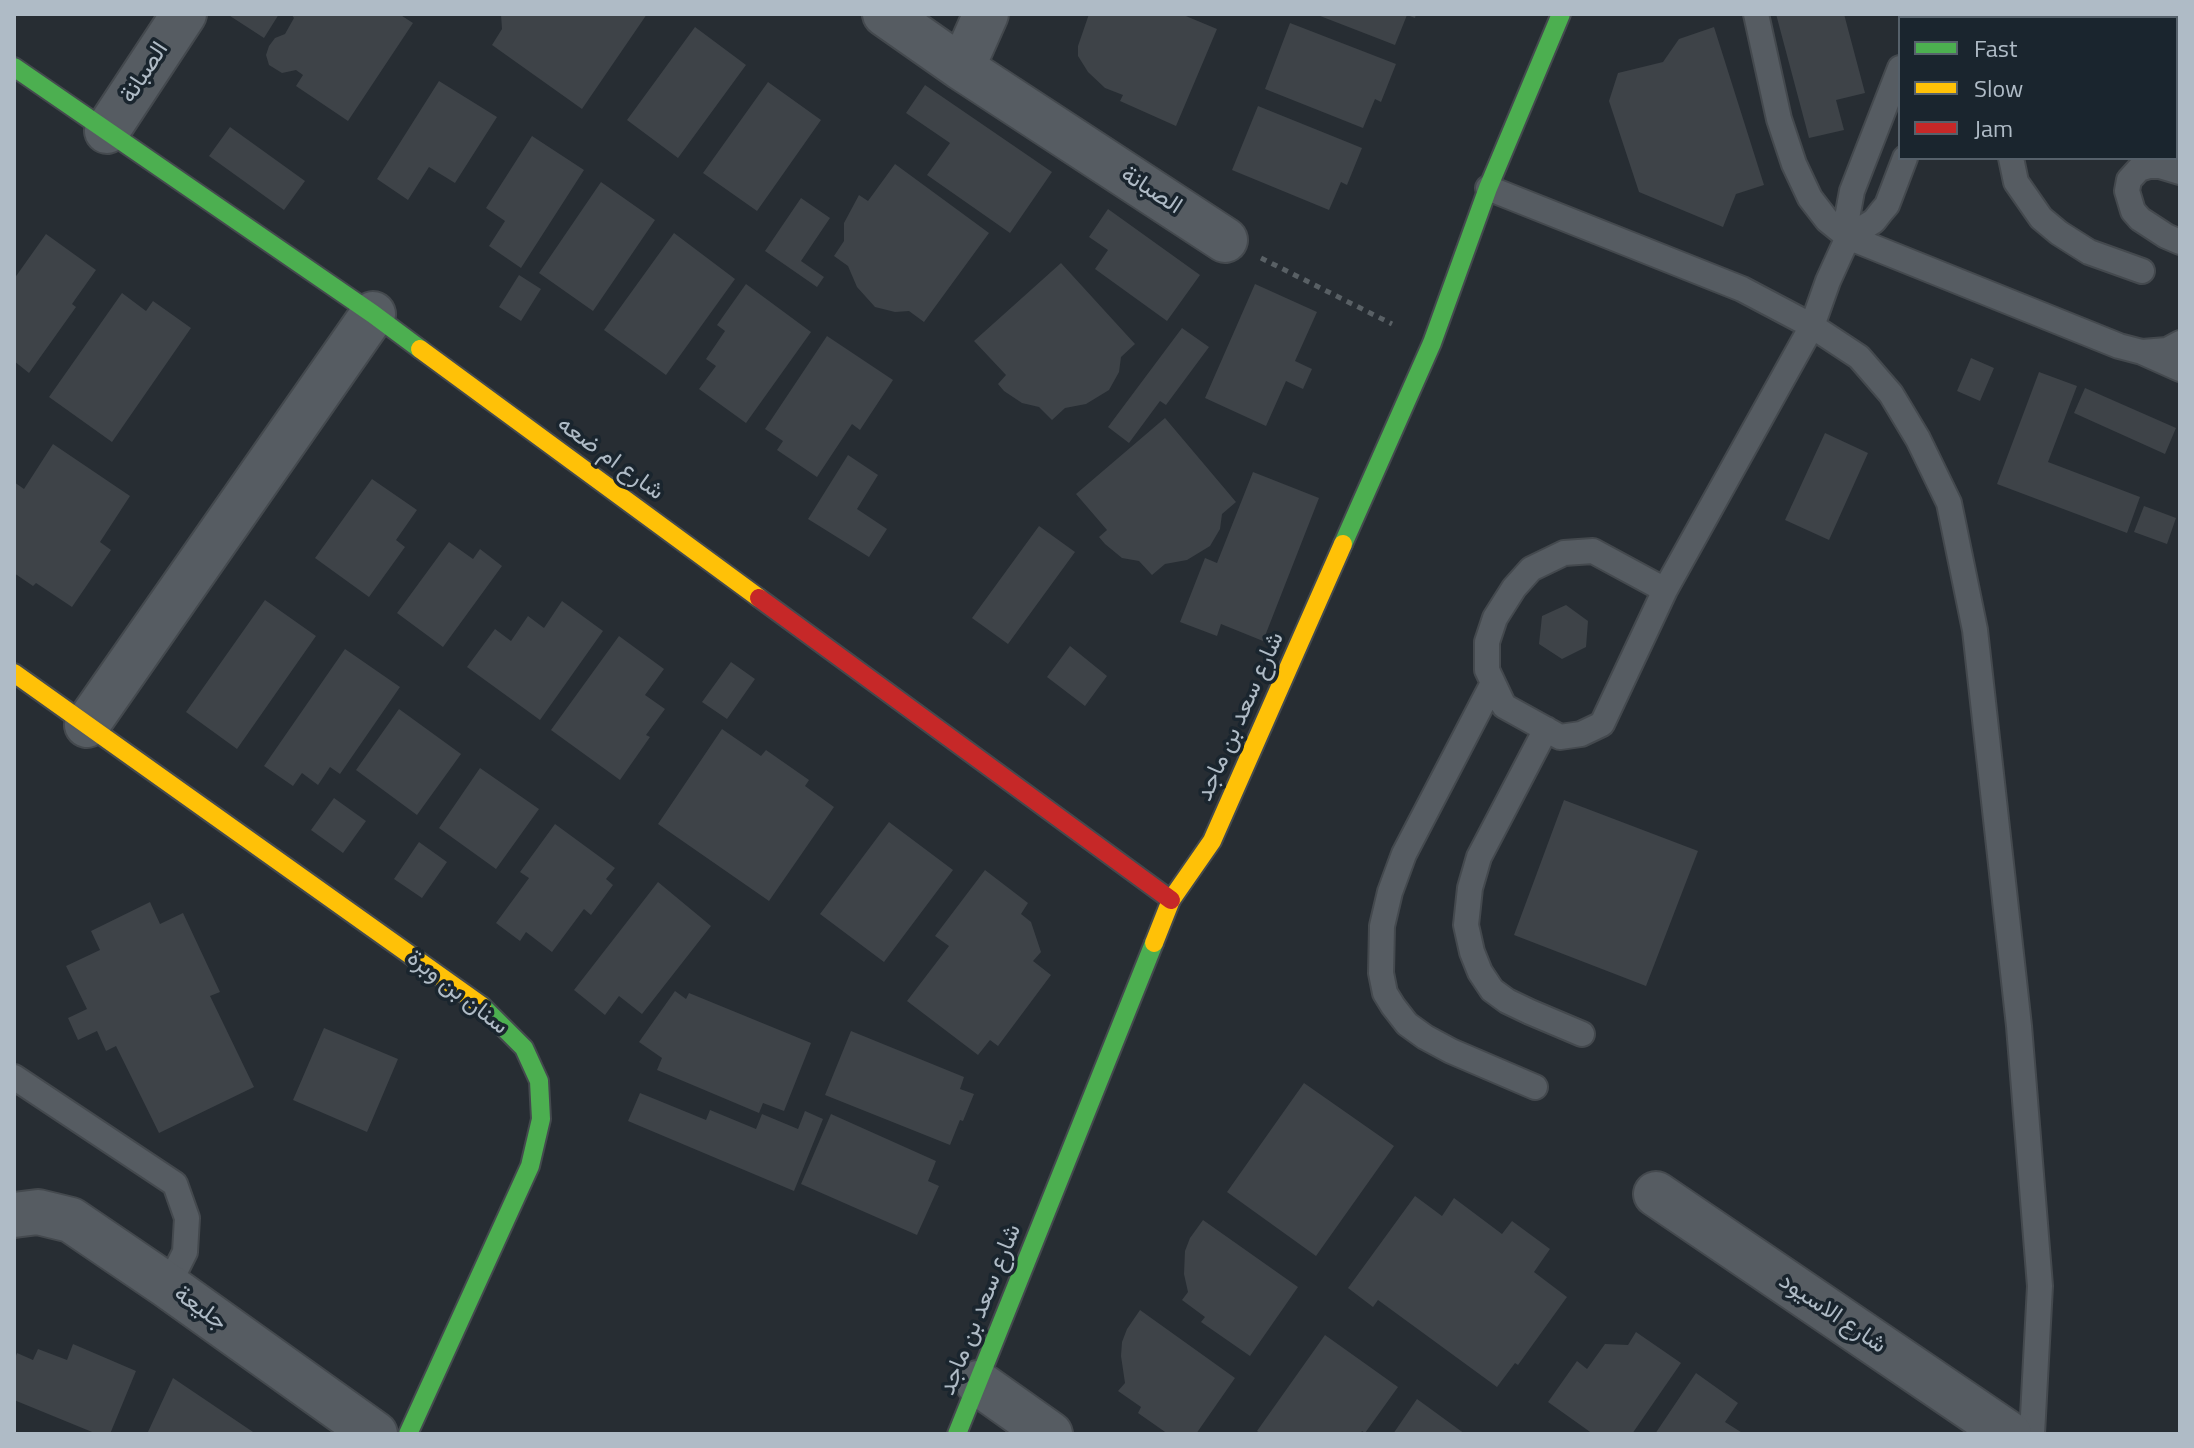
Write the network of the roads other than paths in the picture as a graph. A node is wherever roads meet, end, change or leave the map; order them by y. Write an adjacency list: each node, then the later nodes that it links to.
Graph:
1 (184, 14): 9 (street, الصبانة)
2 (885, 14): 7 (street, الصبانة)
3 (986, 14): 7 (street)
4 (1561, 14): 13 (street, شارع سعد بن ماجد)
5 (1756, 14): 14 (lane)
6 (14, 67): 9 (street, شارع ام ضعه)
7 (962, 68): 15 (street, الصبانة)
8 (1898, 73): 14 (lane)
9 (107, 131): 18 (street, شارع ام ضعه)
10 (1904, 160): 14 (lane)
11 (2011, 160): 17 (lane)
12 (2180, 172): 16 (lane)
13 (1488, 188): 19 (lane); 28 (street, شارع سعد بن ماجد)
14 (1848, 237): 19 (lane); 21 (lane)
15 (1225, 240)
16 (2180, 242)
17 (2142, 271)
18 (373, 314): 26 (street); 28 (street, شارع ام ضعه)
19 (1812, 326): 23 (lane); 41 (lane)
20 (2180, 343): 21 (lane)
21 (2142, 352): 22 (lane)
22 (2180, 369)
23 (1665, 590): 25 (lane); 27 (lane)
24 (14, 673): 26 (street, سنان بن وبرة)
25 (1493, 683): 27 (lane); 31 (lane)
26 (87, 725): 37 (street, سنان بن وبرة)
27 (1546, 729): 29 (lane)
28 (1171, 900): 35 (street, شارع سعد بن ماجد)
29 (1582, 1034)
30 (14, 1077): 34 (lane)
31 (1535, 1087)
32 (1656, 1194): 40 (street, شارع الاسيود)
33 (14, 1215): 34 (street, جليعة)
34 (168, 1286): 36 (street, جليعة)
35 (978, 1383): 38 (street, شارع سعد بن ماجد); 39 (street)
36 (375, 1434)
37 (408, 1434)
38 (957, 1434)
39 (1050, 1434)
40 (2009, 1434)
41 (2032, 1434)

